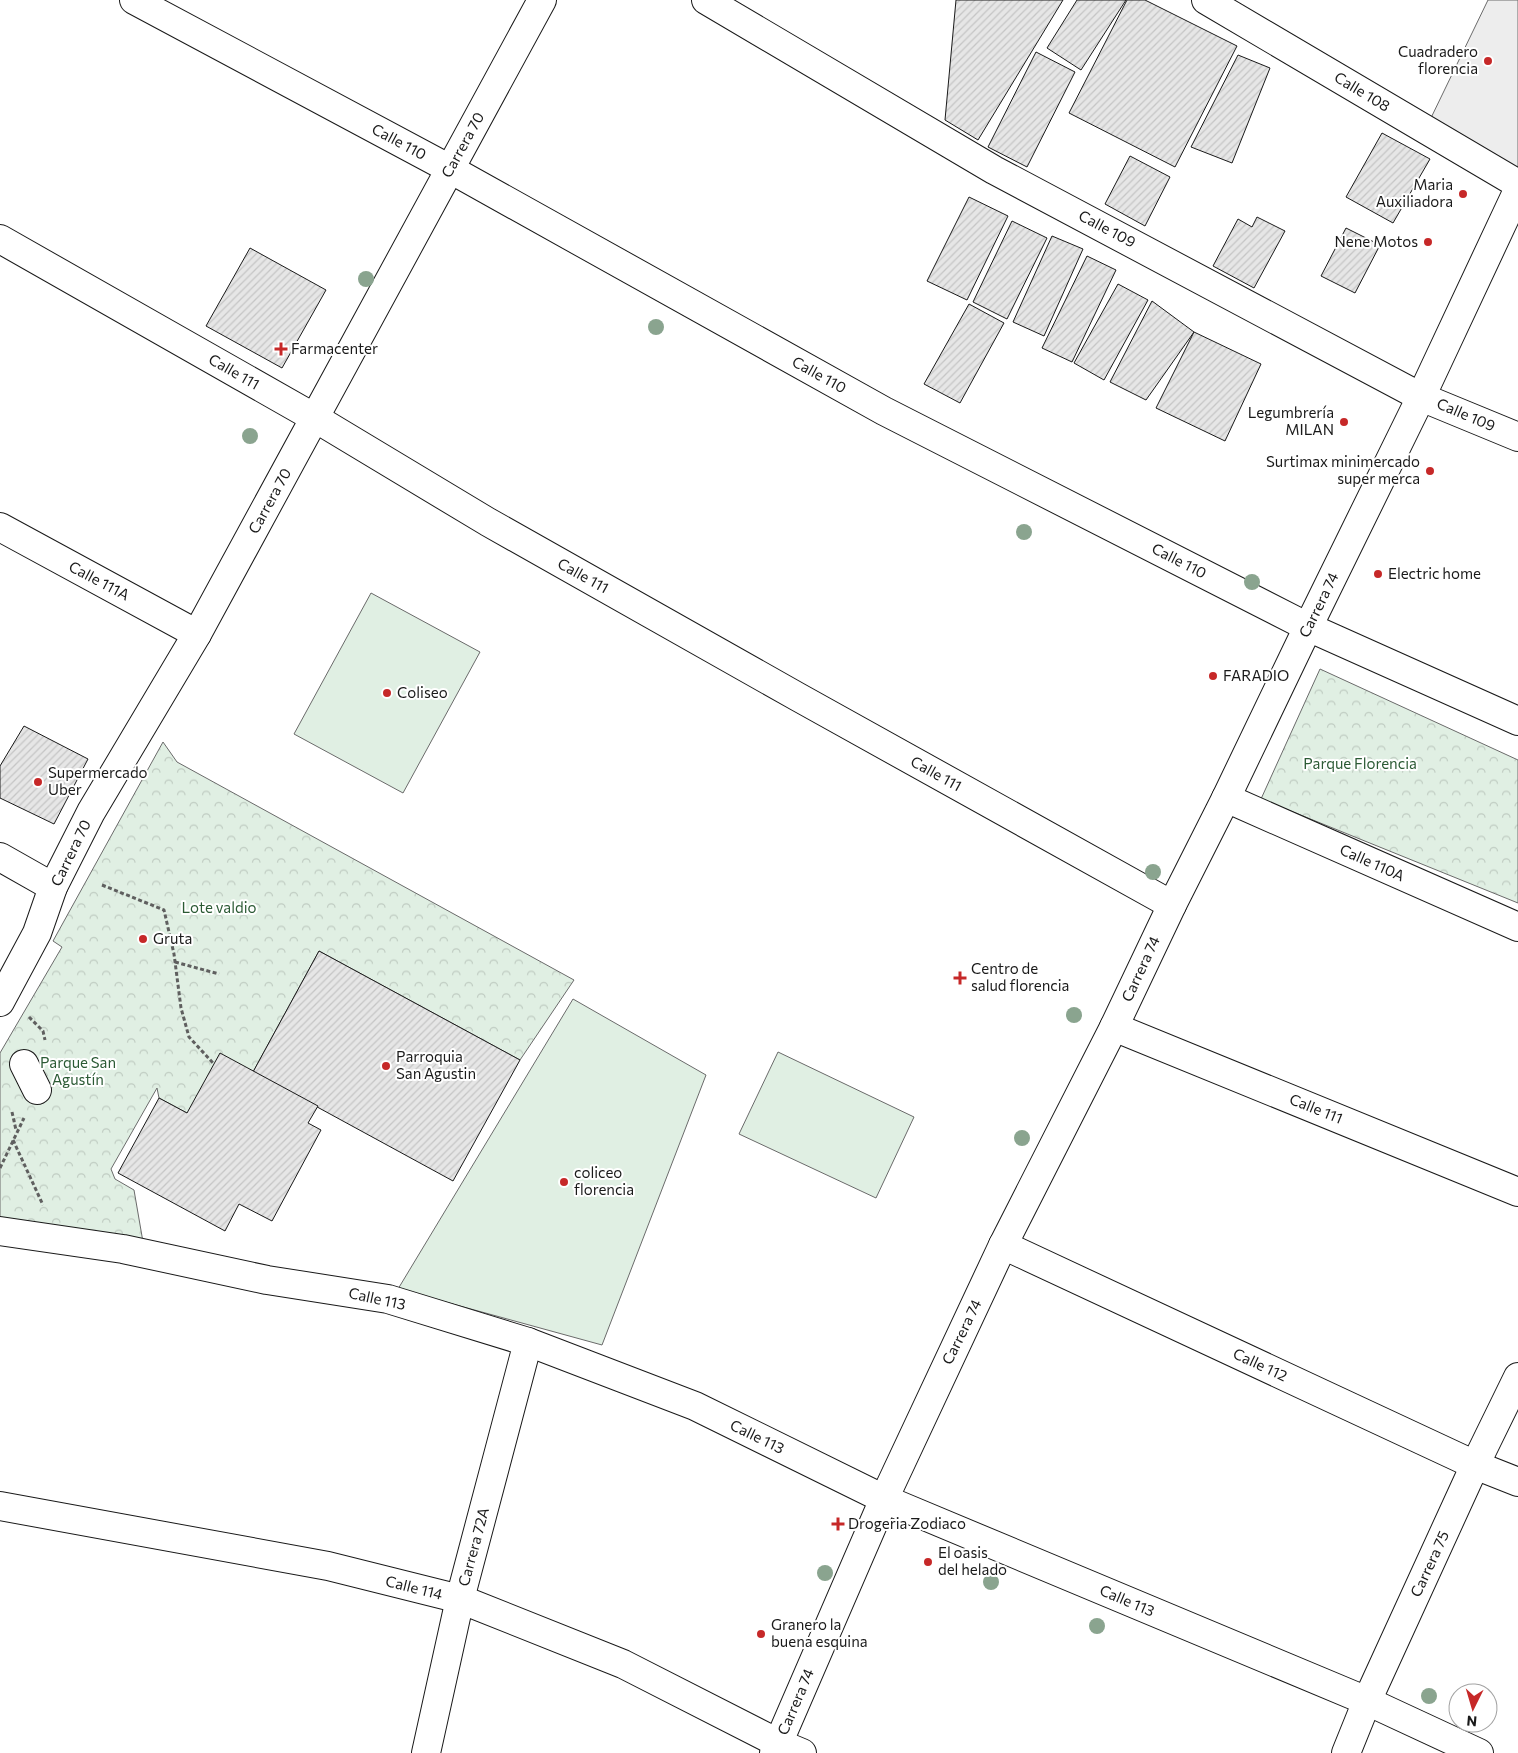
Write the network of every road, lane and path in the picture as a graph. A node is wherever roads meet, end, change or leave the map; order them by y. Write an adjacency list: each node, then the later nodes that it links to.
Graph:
1 (134, 0): 5 (street, Calle 110)
2 (542, 0): 5 (street, Carrera 70)
3 (706, 0): 9 (street, Calle 109)
4 (1206, 0): 6 (street, Calle 108)
5 (450, 169): 10 (street, Carrera 70); 13 (street, Calle 110)
6 (1518, 184)
7 (1518, 190): 9 (street, Carrera 74)
8 (0, 239): 10 (street, Calle 111)
9 (1421, 397): 11 (street, Calle 109); 13 (street, Carrera 74)
10 (315, 418): 14 (street, Carrera 70); 20 (street, Calle 111)
11 (1518, 437)
12 (0, 527): 14 (street, Calle 111A)
13 (1308, 627): 15 (street, Calle 110); 16 (street, Carrera 74)
14 (197, 634): 19 (street, Carrera 70)
15 (1518, 721)
16 (1226, 798): 20 (street, Carrera 74); 21 (street, Calle 110A)
17 (0, 857): 19 (street)
18 (102, 885): 22 (path)
19 (54, 887): 24 (street, Carrera 70)
20 (1172, 905): 25 (street, Carrera 74)
21 (1518, 927)
22 (175, 962): 23 (path); 27 (path)
23 (219, 974)
24 (0, 1002)
25 (1114, 1027): 30 (street, Calle 111); 33 (street, Carrera 74)
26 (24, 1064): 28 (street)
27 (214, 1064)
28 (37, 1090)
29 (12, 1140): 31 (path)
30 (1518, 1192)
31 (45, 1210)
32 (0, 1231): 34 (street, Calle 113)
33 (1003, 1245): 36 (street, Calle 112); 38 (street, Carrera 74)
34 (528, 1342): 38 (street, Calle 113); 40 (street, Carrera 72A)
35 (1518, 1377): 36 (street, Carrera 75)
36 (1475, 1465): 37 (street, Calle 112); 41 (street, Carrera 75)
37 (1518, 1482)
38 (884, 1499): 41 (street, Calle 113); 42 (street, Carrera 74)
39 (0, 1506): 40 (street, Calle 114)
40 (460, 1599): 42 (street, Calle 114); 43 (street, Carrera 72A)
41 (1367, 1701): 44 (street, Carrera 75); 45 (street, Calle 113)
42 (784, 1750)
43 (426, 1753)
44 (1346, 1753)
45 (1479, 1753)

